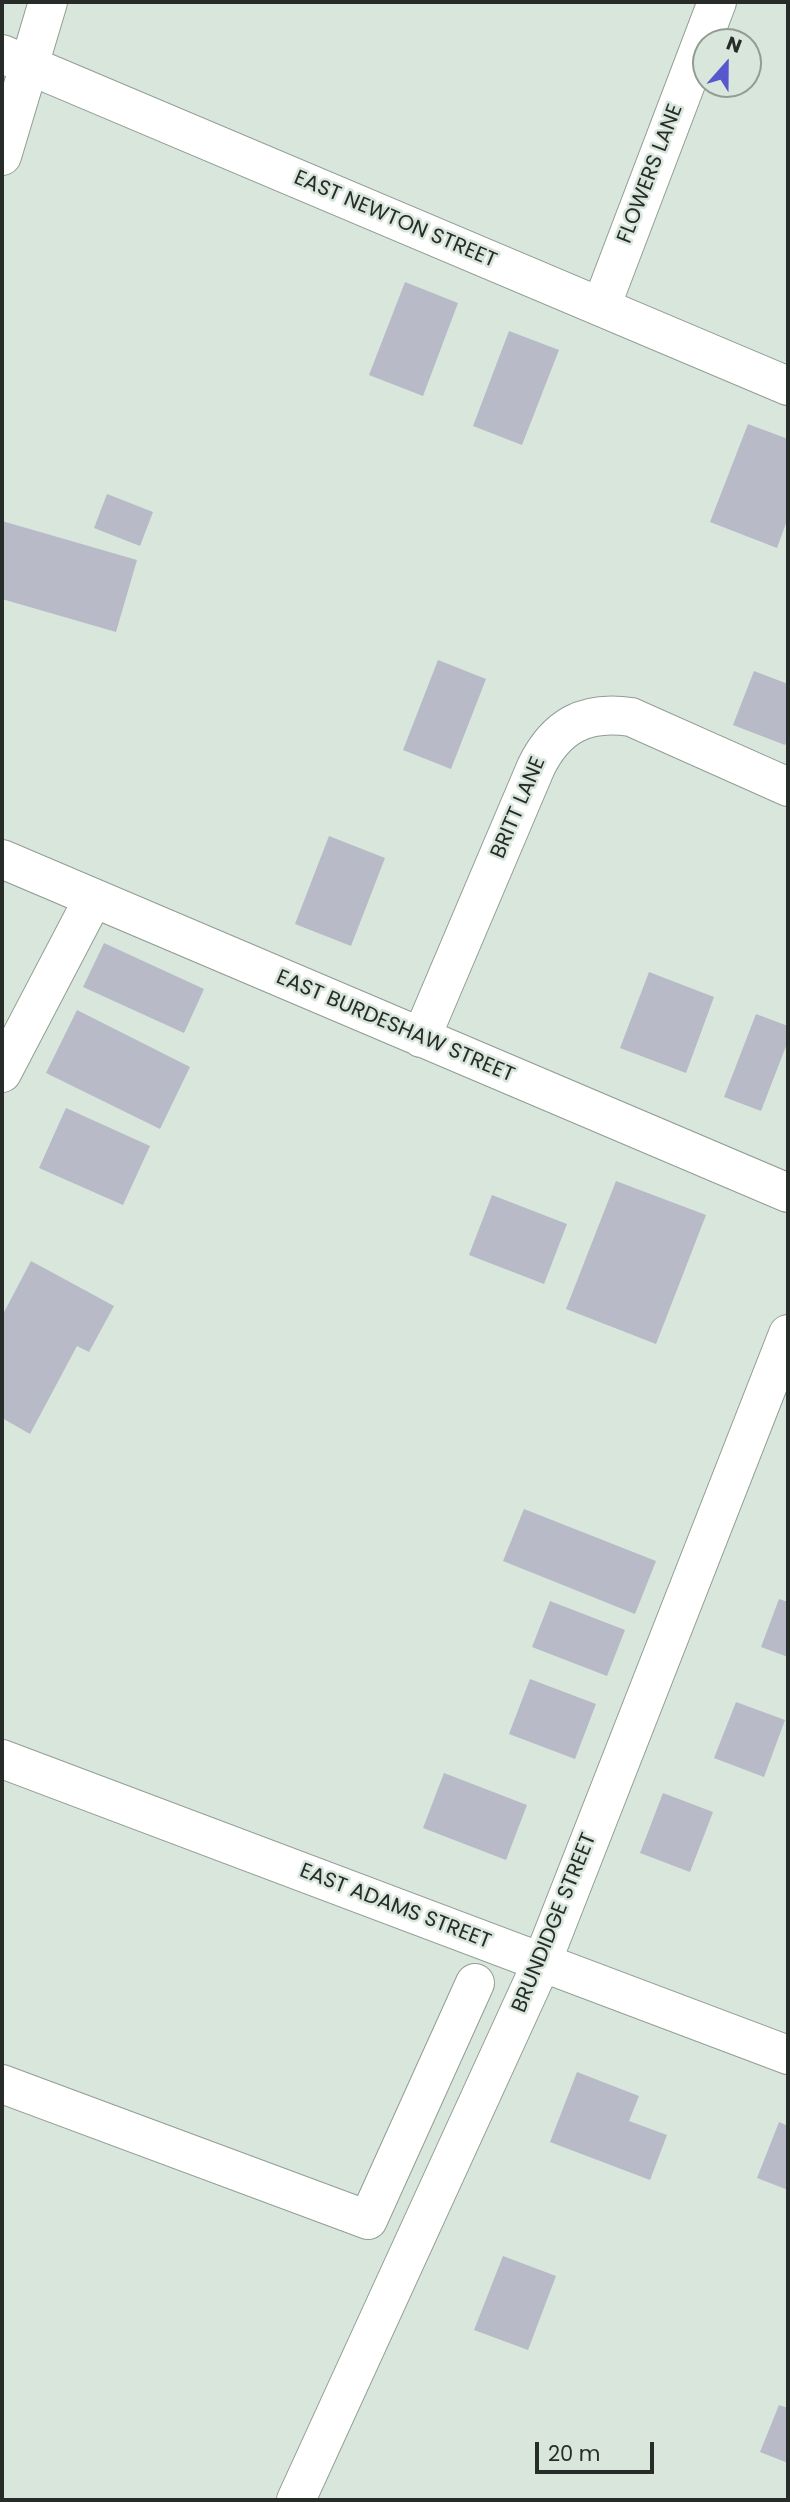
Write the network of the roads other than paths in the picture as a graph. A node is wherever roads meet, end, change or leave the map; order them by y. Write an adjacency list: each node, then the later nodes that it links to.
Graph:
1 (48, 2): 3 (street)
2 (716, 2): 5 (street, FLOWERS LANE)
3 (15, 59): 4 (street); 5 (street, EAST NEWTON STREET)
4 (2, 156)
5 (601, 307): 6 (street, EAST NEWTON STREET)
6 (788, 386)
7 (788, 787): 10 (street, BRITT LANE)
8 (2, 859): 9 (street, EAST BURDESHAW STREET)
9 (93, 899): 10 (street, EAST BURDESHAW STREET); 11 (street)
10 (421, 1038): 12 (street, EAST BURDESHAW STREET)
11 (2, 1073)
12 (788, 1193)
13 (788, 1334): 15 (street, BRUNDIDGE STREET)
14 (2, 1759): 15 (street, EAST ADAMS STREET)
15 (542, 1962): 17 (street, EAST ADAMS STREET); 20 (street, BRUNDIDGE STREET)
16 (475, 1983): 19 (street)
17 (788, 2055)
18 (2, 2084): 19 (street)
19 (396, 2135): 20 (street)
20 (452, 2159): 21 (street, BRUNDIDGE STREET)
21 (296, 2500)

